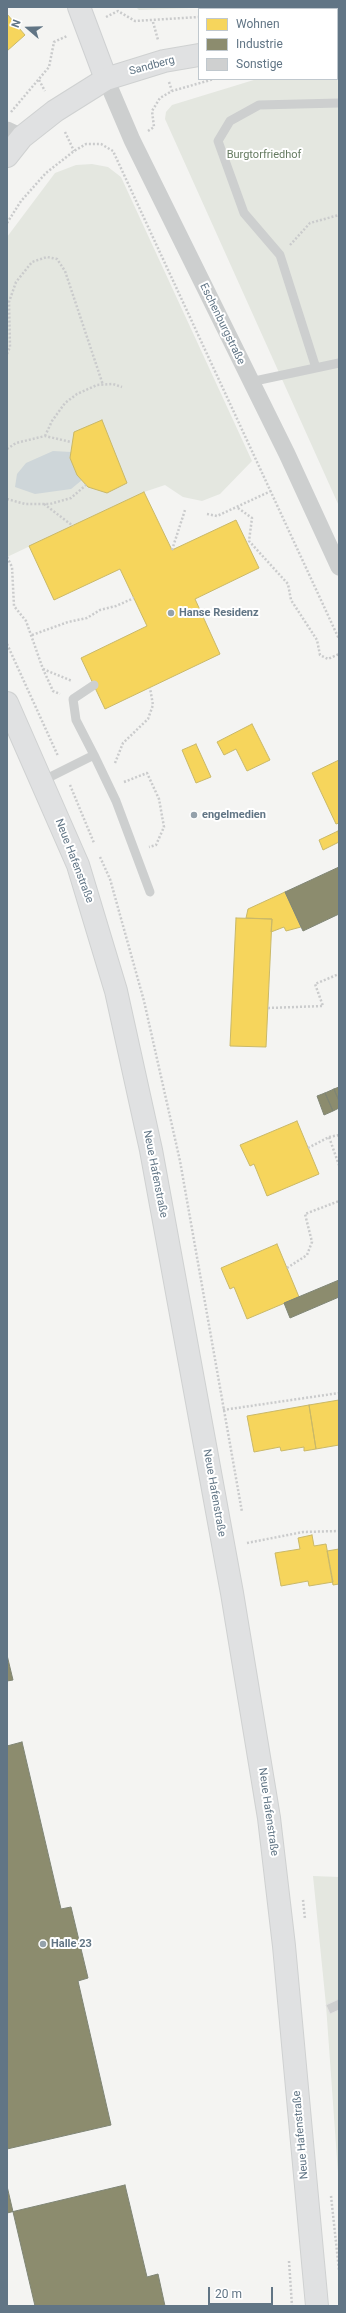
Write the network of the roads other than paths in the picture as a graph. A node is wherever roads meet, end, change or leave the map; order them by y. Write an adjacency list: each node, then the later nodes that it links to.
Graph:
1 (83, 17): 3 (main road)
2 (198, 54): 3 (main road, Sandberg)
3 (106, 79): 5 (main road); 9 (street, Eschenburgstraße)
4 (339, 103): 8 (lane)
5 (15, 134): 6 (main road)
6 (7, 156)
7 (338, 365): 8 (lane)
8 (316, 368): 9 (lane)
9 (250, 382): 10 (street, Eschenburgstraße)
10 (339, 567)
11 (92, 686): 13 (lane)
12 (7, 703): 14 (main road, Neue Hafenstraße)
13 (94, 755): 14 (lane); 15 (lane)
14 (42, 781): 16 (main road, Neue Hafenstraße)
15 (150, 892)
16 (317, 2306)

